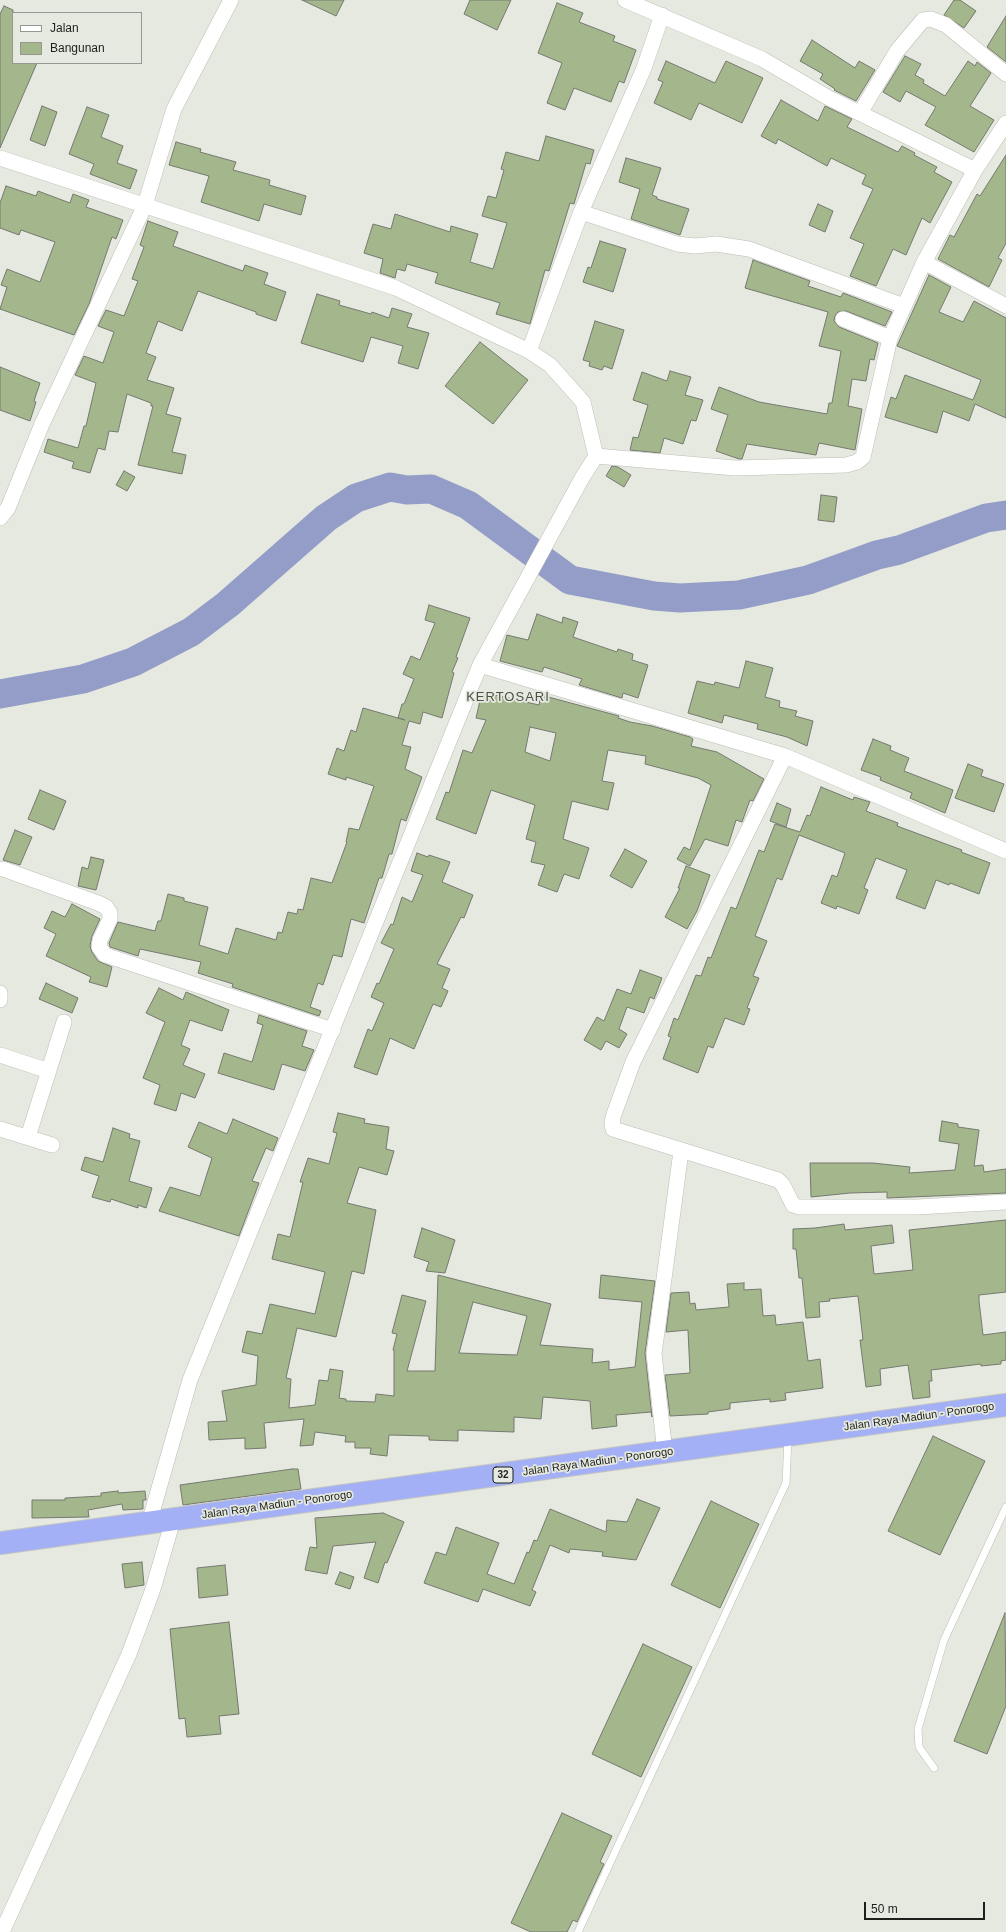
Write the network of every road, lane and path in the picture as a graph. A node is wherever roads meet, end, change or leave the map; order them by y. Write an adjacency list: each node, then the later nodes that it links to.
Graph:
1 (231, 0): 9 (street)
2 (627, 0): 3 (street)
3 (662, 15): 5 (street); 10 (street)
4 (1006, 74): 5 (street)
5 (860, 113): 8 (street)
6 (1006, 123): 8 (street)
7 (0, 158): 9 (street)
8 (975, 170): 11 (street)
9 (145, 205): 16 (street); 18 (street)
10 (581, 212): 12 (street); 16 (street)
11 (924, 262): 12 (street); 13 (street)
12 (904, 306): 15 (street)
13 (1006, 306)
14 (843, 319): 15 (street)
15 (890, 338): 17 (street)
16 (529, 350): 17 (street)
17 (596, 456): 19 (street)
18 (0, 518)
19 (480, 666): 20 (street); 26 (street)
20 (785, 756): 21 (street); 32 (street)
21 (1006, 851)
22 (3, 869): 26 (street)
23 (0, 994): 24 (street)
24 (0, 1000)
25 (64, 1022): 28 (street)
26 (333, 1030): 39 (street)
27 (0, 1055): 28 (street)
28 (49, 1071): 30 (street)
29 (0, 1129): 30 (street)
30 (28, 1137): 31 (street)
31 (52, 1145)
32 (681, 1151): 33 (street); 36 (street)
33 (1006, 1202)
34 (1006, 1405): 35 (highway, Jalan Raya Madiun - Ponorogo / 32)
35 (788, 1435): 36 (highway, Jalan Raya Madiun - Ponorogo / 32); 43 (lane)
36 (665, 1453): 38 (highway, Jalan Raya Madiun - Ponorogo / 32)
37 (1006, 1507): 41 (lane)
38 (173, 1520): 39 (highway, Jalan Raya Madiun - Ponorogo / 32); 42 (street)
39 (149, 1522): 40 (highway, Jalan Raya Madiun - Ponorogo / 32)
40 (0, 1543)
41 (934, 1768)
42 (2, 1932)
43 (578, 1932)

